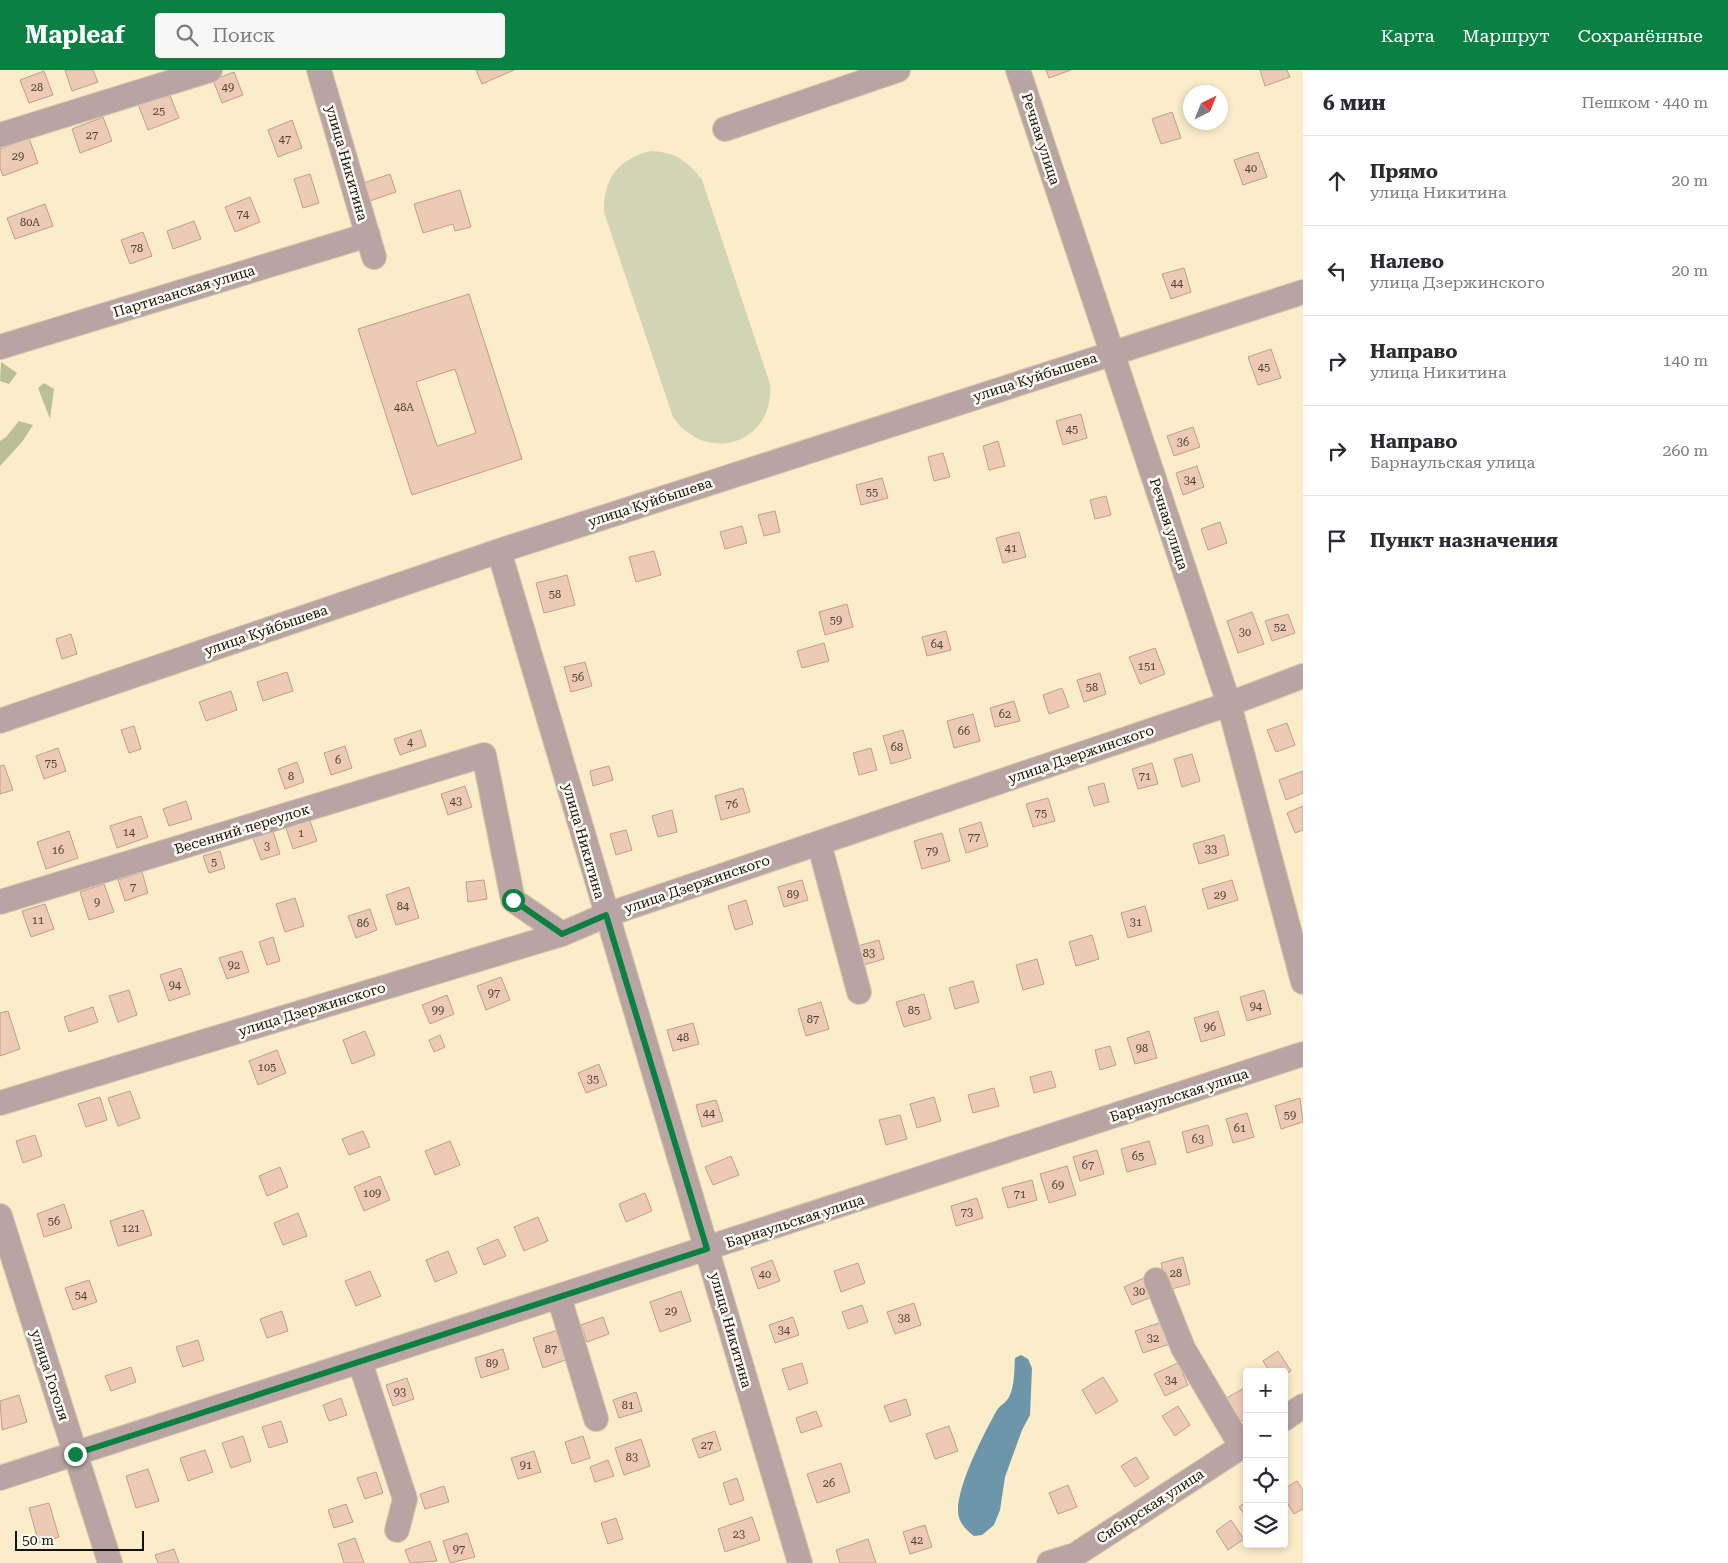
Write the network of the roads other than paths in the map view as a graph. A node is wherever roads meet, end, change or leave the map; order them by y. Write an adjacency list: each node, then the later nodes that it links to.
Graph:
1 (210, 70): 6 (street)
2 (319, 70): 7 (street, улица Никитина)
3 (898, 70): 5 (street)
4 (1018, 70): 10 (street, Речная улица)
5 (725, 129)
6 (0, 135)
7 (371, 246): 9 (street, Партизанская улица)
8 (1303, 292): 10 (street, улица Куйбышева)
9 (0, 347)
10 (1112, 352): 11 (street, улица Куйбышева); 13 (street, Речная улица)
11 (498, 551): 14 (street, улица Куйбышева); 17 (street, улица Никитина)
12 (1303, 676): 13 (street, улица Дзержинского)
13 (1229, 704): 15 (street, улица Дзержинского); 19 (street, Речная улица)
14 (0, 720)
15 (819, 843): 17 (street, улица Дзержинского); 20 (street)
16 (0, 902): 18 (street, Весенний переулок)
17 (606, 915): 18 (street, улица Дзержинского); 24 (street, улица Никитина)
18 (562, 934): 22 (street, улица Дзержинского)
19 (1303, 982)
20 (859, 992)
21 (1303, 1054): 24 (street, Барнаульская улица)
22 (0, 1102)
23 (0, 1216): 33 (street, улица Гоголя)
24 (707, 1249): 26 (street, Барнаульская улица); 37 (street, улица Никитина)
25 (1156, 1280): 31 (street)
26 (559, 1297): 27 (street, Барнаульская улица); 30 (street)
27 (360, 1362): 33 (street, Барнаульская улица); 35 (street)
28 (1303, 1406): 29 (street)
29 (1288, 1416)
30 (596, 1419)
31 (1243, 1443)
32 (1243, 1446): 38 (street, Сибирская улица)
33 (75, 1454): 34 (street, Барнаульская улица); 36 (street, улица Гоголя)
34 (0, 1478)
35 (396, 1530)
36 (110, 1563)
37 (800, 1563)
38 (1049, 1563)

